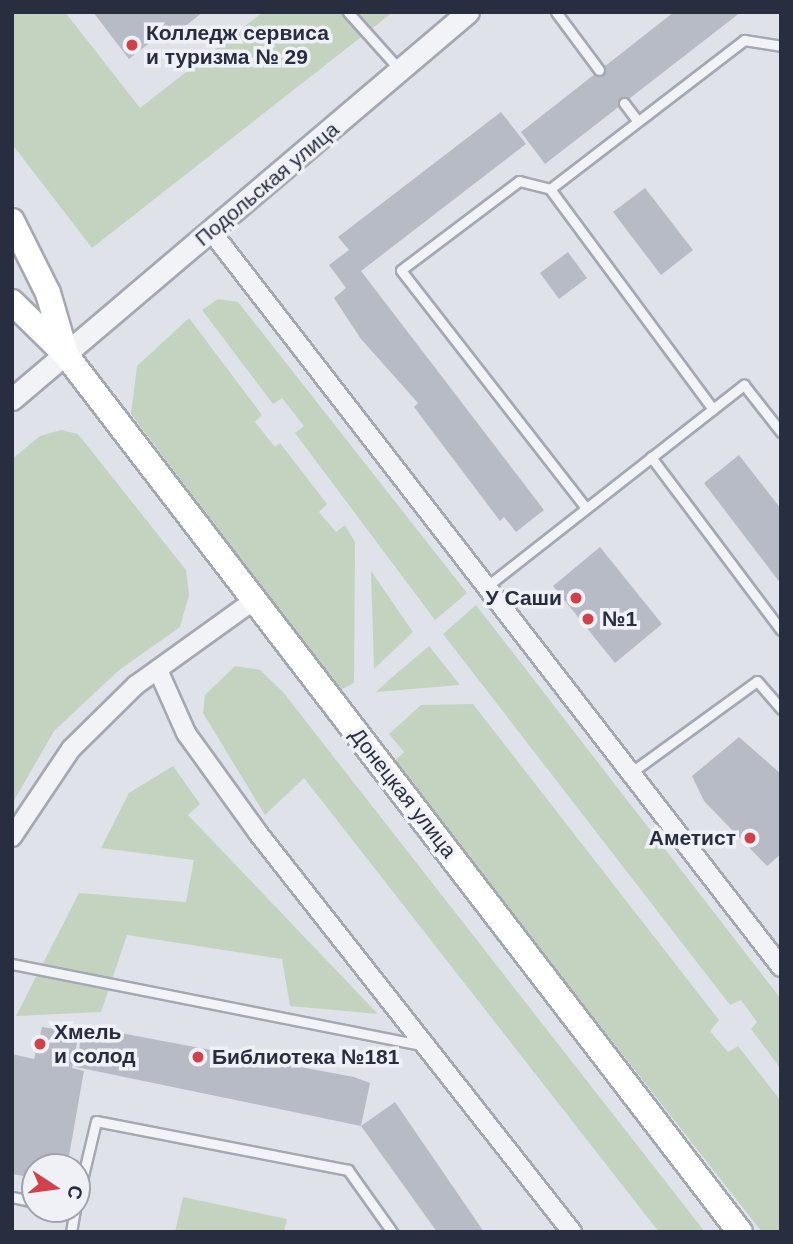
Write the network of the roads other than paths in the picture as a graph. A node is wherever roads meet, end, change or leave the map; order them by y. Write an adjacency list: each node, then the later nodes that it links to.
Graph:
1 (348, 12): 5 (lane)
2 (468, 12): 5 (street, Подольская улица)
3 (556, 12): 6 (lane)
4 (781, 46): 8 (lane)
5 (400, 70): 11 (street, Подольская улица)
6 (599, 71)
7 (624, 103): 8 (lane)
8 (637, 120): 9 (lane)
9 (550, 189): 15 (lane); 18 (lane)
10 (12, 221): 13 (main road, Донецкая улица)
11 (211, 231): 13 (street, Подольская улица); 19 (street)
12 (12, 302): 13 (main road, Донецкая улица)
13 (66, 355): 14 (street, Подольская улица); 20 (main road, Донецкая улица)
14 (12, 399)
15 (713, 409): 16 (lane); 17 (lane)
16 (781, 432)
17 (651, 457): 18 (lane); 21 (lane)
18 (586, 508): 19 (lane)
19 (486, 587): 24 (street)
20 (254, 601): 22 (street); 32 (main road, Донецкая улица)
21 (781, 630)
22 (158, 670): 25 (street); 28 (street)
23 (781, 709): 24 (lane)
24 (629, 774): 27 (street)
25 (12, 837)
26 (12, 964): 28 (lane)
27 (781, 967)
28 (422, 1045): 31 (street)
29 (88, 1153): 30 (lane)
30 (392, 1232)
31 (572, 1232)
32 (740, 1232)

